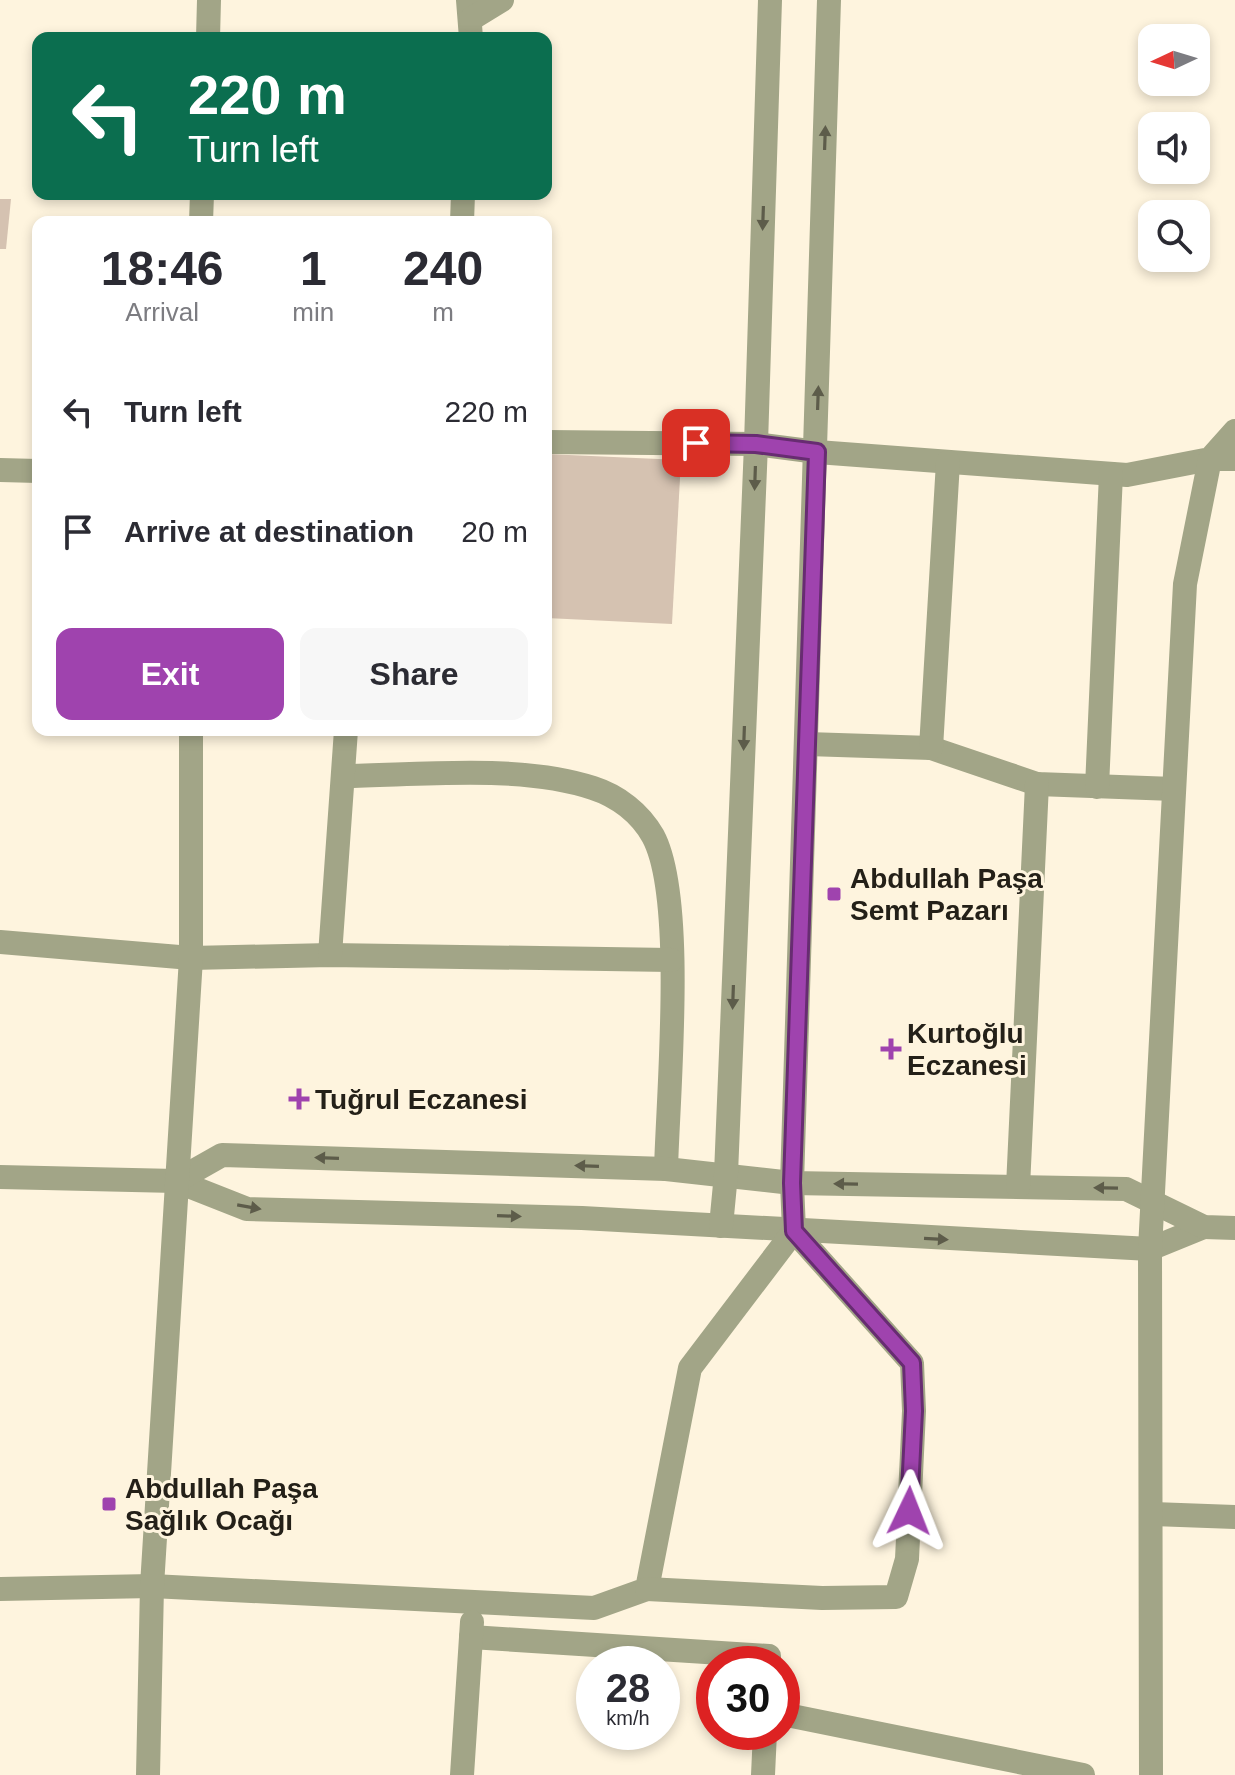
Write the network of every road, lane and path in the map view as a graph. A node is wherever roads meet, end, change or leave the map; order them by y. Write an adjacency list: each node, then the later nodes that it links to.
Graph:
1 (209, 0): 6 (street)
2 (502, 0): 5 (street)
3 (770, 0): 9 (street, one-way to 9)
4 (829, 0): 10 (street, one-way to 4)
5 (470, 19)
6 (208, 32)
7 (1235, 431): 11 (street)
8 (552, 442): 9 (street)
9 (756, 444): 10 (street); 30 (street, one-way to 30)
10 (817, 452): 13 (street); 19 (street)
11 (1210, 459): 12 (street); 16 (street); 24 (street)
12 (1235, 459)
13 (948, 462): 16 (street); 20 (street)
14 (0, 470): 15 (street)
15 (32, 471)
16 (1111, 474): 23 (street)
17 (191, 736): 27 (street)
18 (346, 736): 21 (street)
19 (807, 744): 20 (street); 33 (street)
20 (931, 748): 22 (street)
21 (344, 776): 26 (street); 28 (street)
22 (1037, 784): 23 (street); 34 (street)
23 (1097, 787): 24 (street)
24 (1174, 789): 35 (street)
25 (0, 942): 27 (street)
26 (330, 955): 27 (street); 28 (street)
27 (191, 958): 32 (street)
28 (671, 960): 29 (street)
29 (666, 1169): 30 (street); 32 (street, one-way to 32)
30 (726, 1174): 33 (street); 36 (street)
31 (0, 1177): 32 (street)
32 (176, 1181): 36 (street, one-way to 36); 43 (street)
33 (792, 1183): 34 (street, one-way to 33); 39 (street)
34 (1018, 1187): 35 (street, one-way to 34)
35 (1153, 1201): 37 (street); 40 (street)
36 (721, 1226): 39 (street)
37 (1204, 1227): 38 (street); 40 (street)
38 (1235, 1228)
39 (794, 1231): 40 (street, one-way to 40); 45 (street); 45 (street)
40 (1150, 1249): 41 (street)
41 (1153, 1514): 42 (street); 56 (street)
42 (1235, 1517)
43 (152, 1586): 44 (street); 46 (street); 52 (street)
44 (0, 1589)
45 (647, 1589): 46 (street)
46 (473, 1605): 47 (street)
47 (471, 1637): 48 (street); 53 (street)
48 (696, 1651)
49 (800, 1718): 51 (street)
50 (764, 1750): 54 (street)
51 (1011, 1767): 55 (street)
52 (148, 1775)
53 (462, 1775)
54 (763, 1775)
55 (1083, 1775)
56 (1151, 1775)

